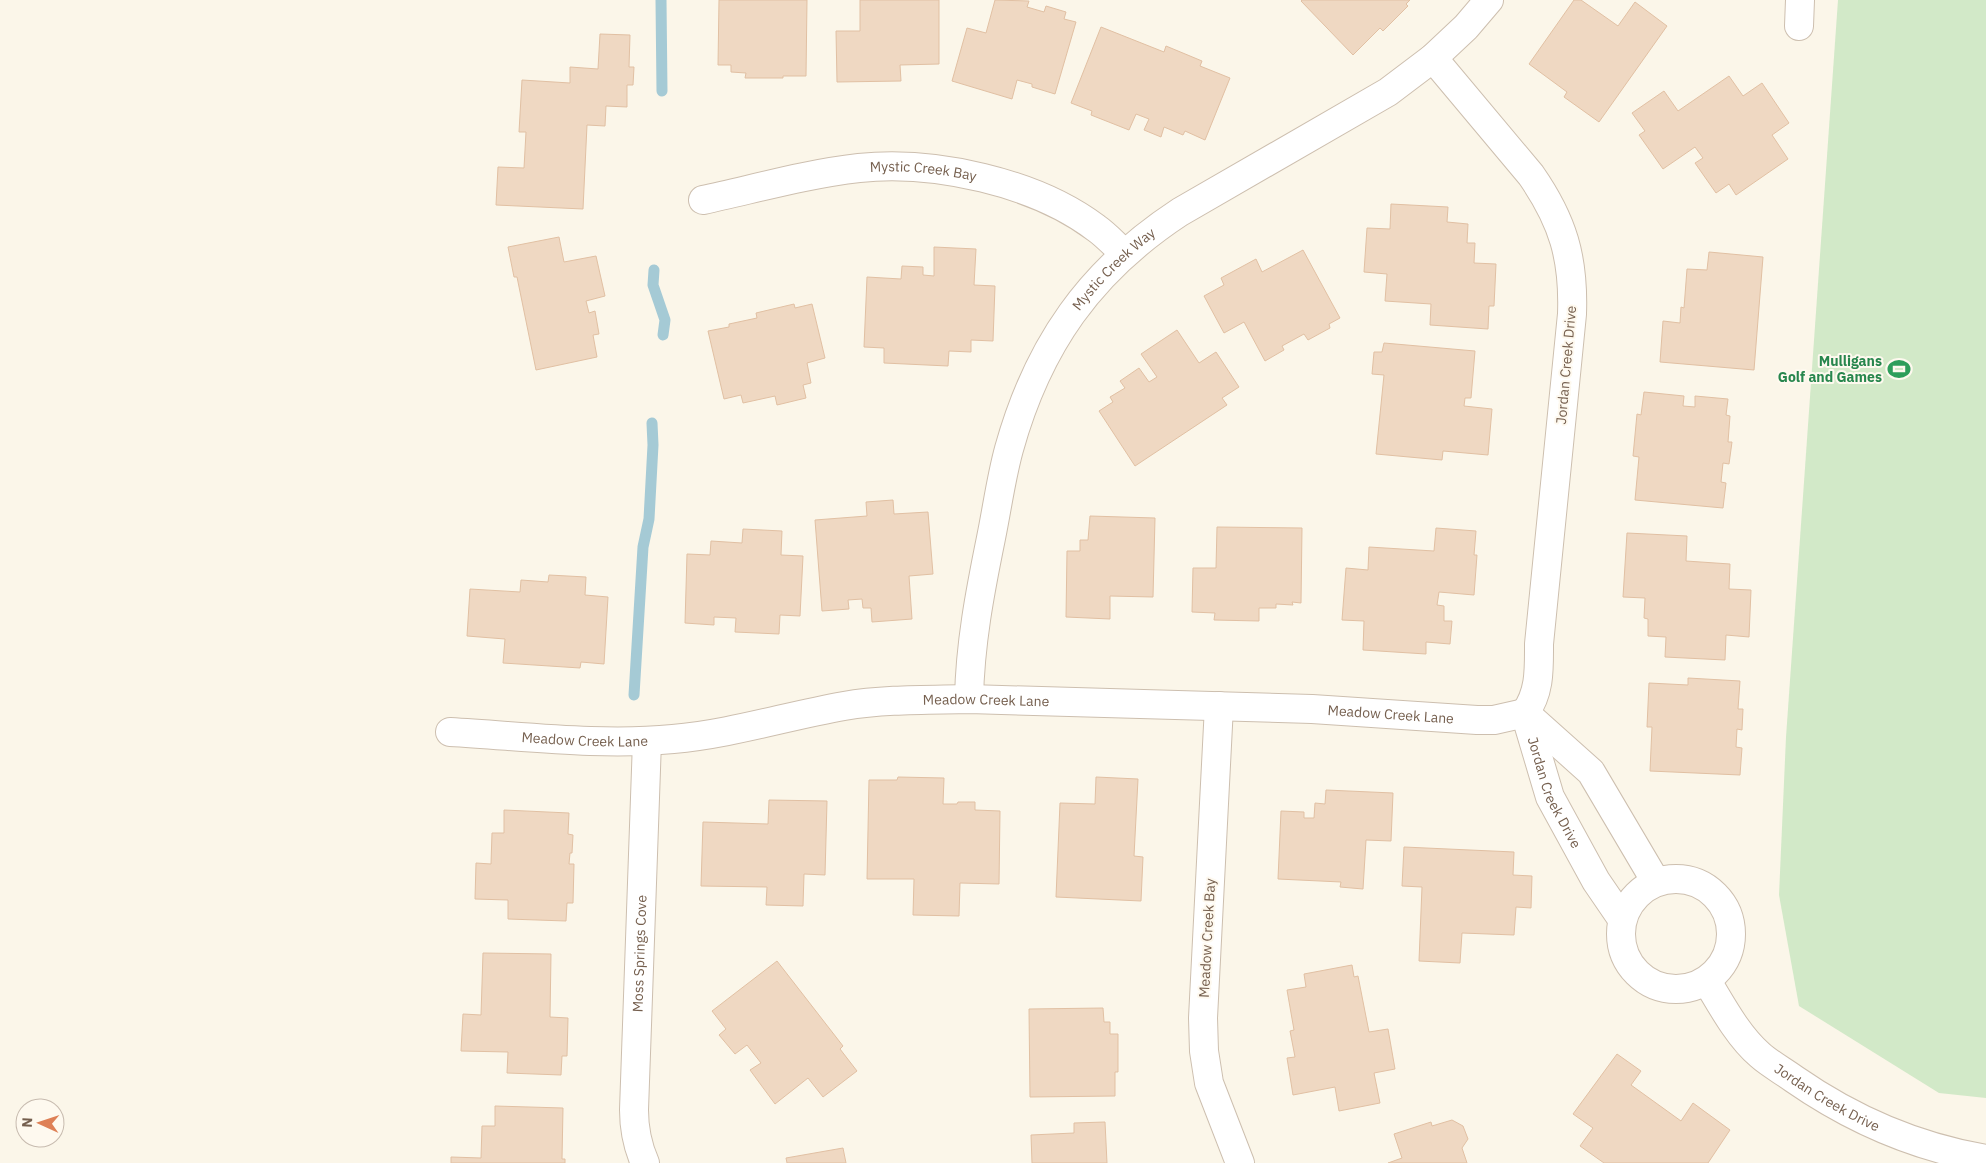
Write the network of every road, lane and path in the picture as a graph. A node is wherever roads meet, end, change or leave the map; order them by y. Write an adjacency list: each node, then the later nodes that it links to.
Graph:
1 (1489, 0): 2 (street, Mystic Creek Way)
2 (1433, 58): 4 (street, Mystic Creek Way); 7 (street, Jordan Creek Drive)
3 (703, 200): 4 (street, Mystic Creek Bay)
4 (1124, 253): 5 (street, Mystic Creek Way)
5 (969, 699): 6 (street, Meadow Creek Lane); 9 (street, Meadow Creek Lane)
6 (1219, 706): 7 (street, Meadow Creek Lane); 15 (street, Meadow Creek Bay)
7 (1525, 713): 10 (street, Jordan Creek Drive); 11 (street, Jordan Creek Drive)
8 (450, 732): 9 (street, Meadow Creek Lane)
9 (648, 741): 14 (street, Moss Springs Cove)
10 (1656, 882): 11 (street); 12 (street)
11 (1622, 919): 12 (street)
12 (1707, 981): 13 (street, Jordan Creek Drive)
13 (1986, 1158)
14 (645, 1163)
15 (1240, 1163)

